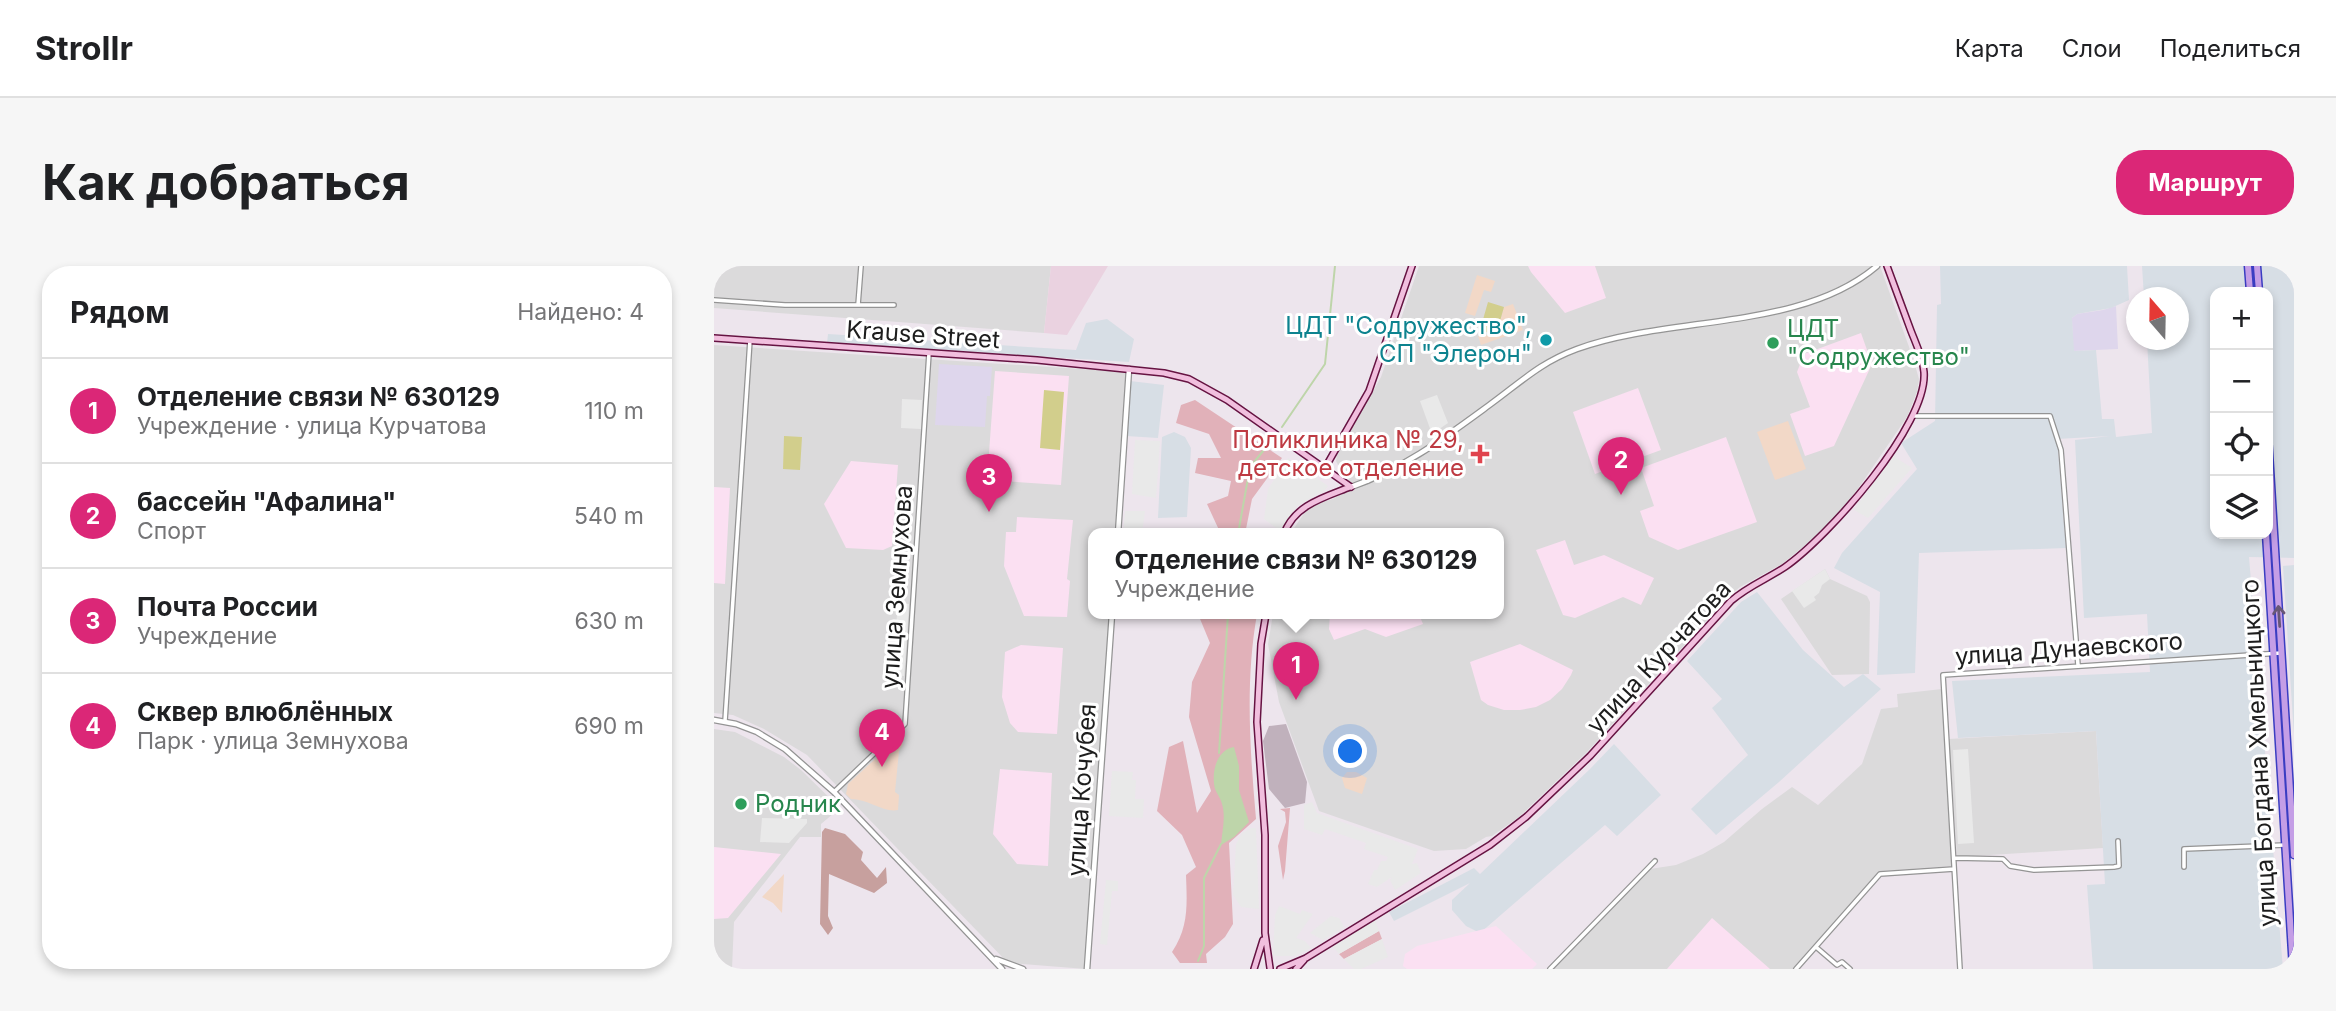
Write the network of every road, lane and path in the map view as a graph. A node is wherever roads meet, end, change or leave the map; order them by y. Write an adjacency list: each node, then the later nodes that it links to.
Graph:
1 (861, 266): 10 (street)
2 (1412, 266): 17 (main road)
3 (1878, 266): 19 (street)
4 (1887, 266): 16 (main road, улица Курчатова)
5 (2248, 266): 7 (highway)
6 (2258, 266): 8 (highway)
7 (2250, 287)
8 (2259, 287)
9 (714, 300): 10 (street)
10 (858, 305): 11 (street)
11 (894, 305)
12 (714, 338): 13 (main road, Krause Street)
13 (750, 341): 14 (main road, Krause Street); 29 (street)
14 (929, 354): 15 (main road, Krause Street); 30 (street, улица Земнухова)
15 (1129, 368): 17 (main road, Krause Street); 20 (street)
16 (1914, 416): 27 (street); 41 (main road, улица Курчатова)
17 (1325, 468): 19 (main road, Krause Street)
18 (2270, 476): 26 (highway, улица Богдана Хмельницкого, one-way to 18)
19 (1350, 487): 21 (main road)
20 (1118, 528)
21 (1287, 528)
22 (2266, 539): 25 (highway, улица Богдана Хмельницкого)
23 (1112, 619): 45 (street, улица Кочубея)
24 (1265, 619): 38 (main road)
25 (2273, 653): 26 (street, улица Дунаевского); 27 (street, улица Дунаевского); 32 (highway, улица Богдана Хмельницкого)
26 (2281, 653): 33 (highway, улица Богдана Хмельницкого)
27 (2078, 665): 34 (street, улица Дунаевского)
28 (714, 720): 29 (street)
29 (724, 721): 30 (street)
30 (834, 792): 40 (street)
31 (2118, 841): 34 (street)
32 (2285, 845): 36 (street); 53 (highway, улица Богдана Хмельницкого)
33 (2294, 855)
34 (1955, 858): 37 (street, улица Дунаевского)
35 (1655, 861): 49 (street)
36 (2184, 867)
37 (1955, 869): 39 (street); 52 (street, улица Дунаевского)
38 (1265, 933): 42 (main road); 46 (main road)
39 (1816, 947): 50 (street); 51 (street)
40 (992, 957): 43 (street); 44 (street)
41 (1306, 958): 47 (main road); 48 (main road)
42 (1272, 968): 46 (main road)
43 (1002, 969)
44 (1023, 969)
45 (1087, 969)
46 (1255, 969)
47 (1280, 969)
48 (1297, 969)
49 (1550, 969)
50 (1796, 969)
51 (1850, 969)
52 (1960, 969)
53 (2293, 969)

